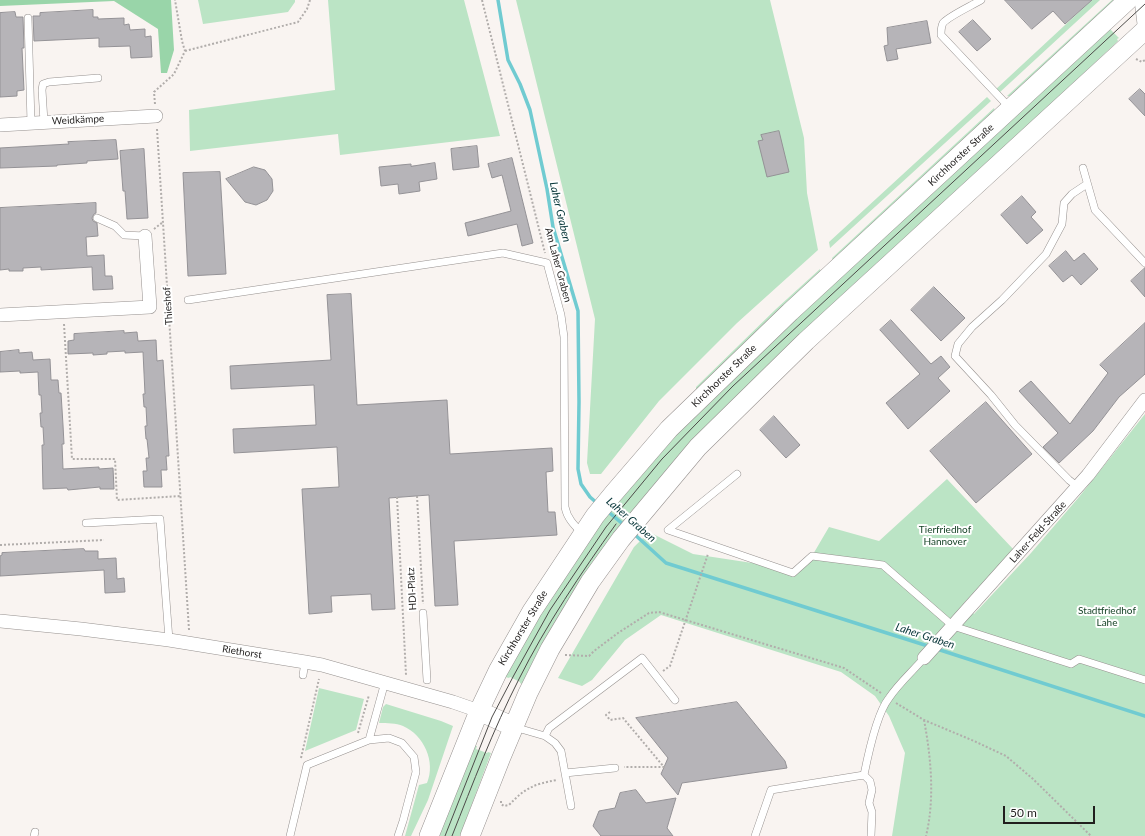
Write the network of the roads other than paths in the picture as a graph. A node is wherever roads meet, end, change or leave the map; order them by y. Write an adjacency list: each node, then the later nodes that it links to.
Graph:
1 (981, 0): 7 (lane)
2 (1128, 0): 7 (main road, Kirchhorster Straße)
3 (1141, 0): 5 (street)
4 (28, 18): 9 (lane)
5 (1145, 31): 35 (main road)
6 (98, 78): 9 (lane)
7 (1010, 109): 22 (main road, Kirchhorster Straße)
8 (156, 116): 9 (street, Weidkämpe)
9 (37, 122): 10 (street, Weidkämpe)
10 (0, 125)
11 (1083, 168): 12 (lane)
12 (1087, 184): 15 (lane); 20 (lane)
13 (96, 218): 14 (lane)
14 (146, 236): 17 (street, Thieshof)
15 (1145, 263)
16 (188, 300): 22 (lane, Am Laher Graben)
17 (0, 315)
18 (1145, 400): 20 (street, Laher-Feld-Straße)
19 (736, 474): 25 (lane)
20 (1078, 487): 25 (street, Laher-Feld-Straße)
21 (86, 523): 26 (lane)
22 (583, 535): 34 (main road, Kirchhorster Straße)
23 (423, 613): 30 (lane, HDI-Platz)
24 (0, 621): 26 (street, Riethorst)
25 (953, 626): 27 (street, Laher-Feld-Straße); 31 (lane)
26 (169, 640): 28 (street, Riethorst)
27 (924, 658): 39 (lane)
28 (305, 662): 29 (lane); 32 (street, Riethorst)
29 (303, 675)
30 (427, 680)
31 (1145, 680)
32 (385, 682): 34 (street, Riethorst); 37 (lane)
33 (675, 700): 36 (lane)
34 (479, 711): 35 (main road); 44 (main road, Kirchhorster Straße)
35 (514, 727): 36 (lane); 45 (main road)
36 (544, 736): 40 (lane)
37 (369, 740): 42 (lane); 43 (lane)
38 (615, 768): 40 (lane)
39 (864, 775): 46 (lane); 47 (lane)
40 (566, 776): 41 (lane)
41 (571, 806)
42 (290, 836)
43 (398, 836)
44 (429, 836)
45 (470, 836)
46 (755, 836)
47 (871, 836)

